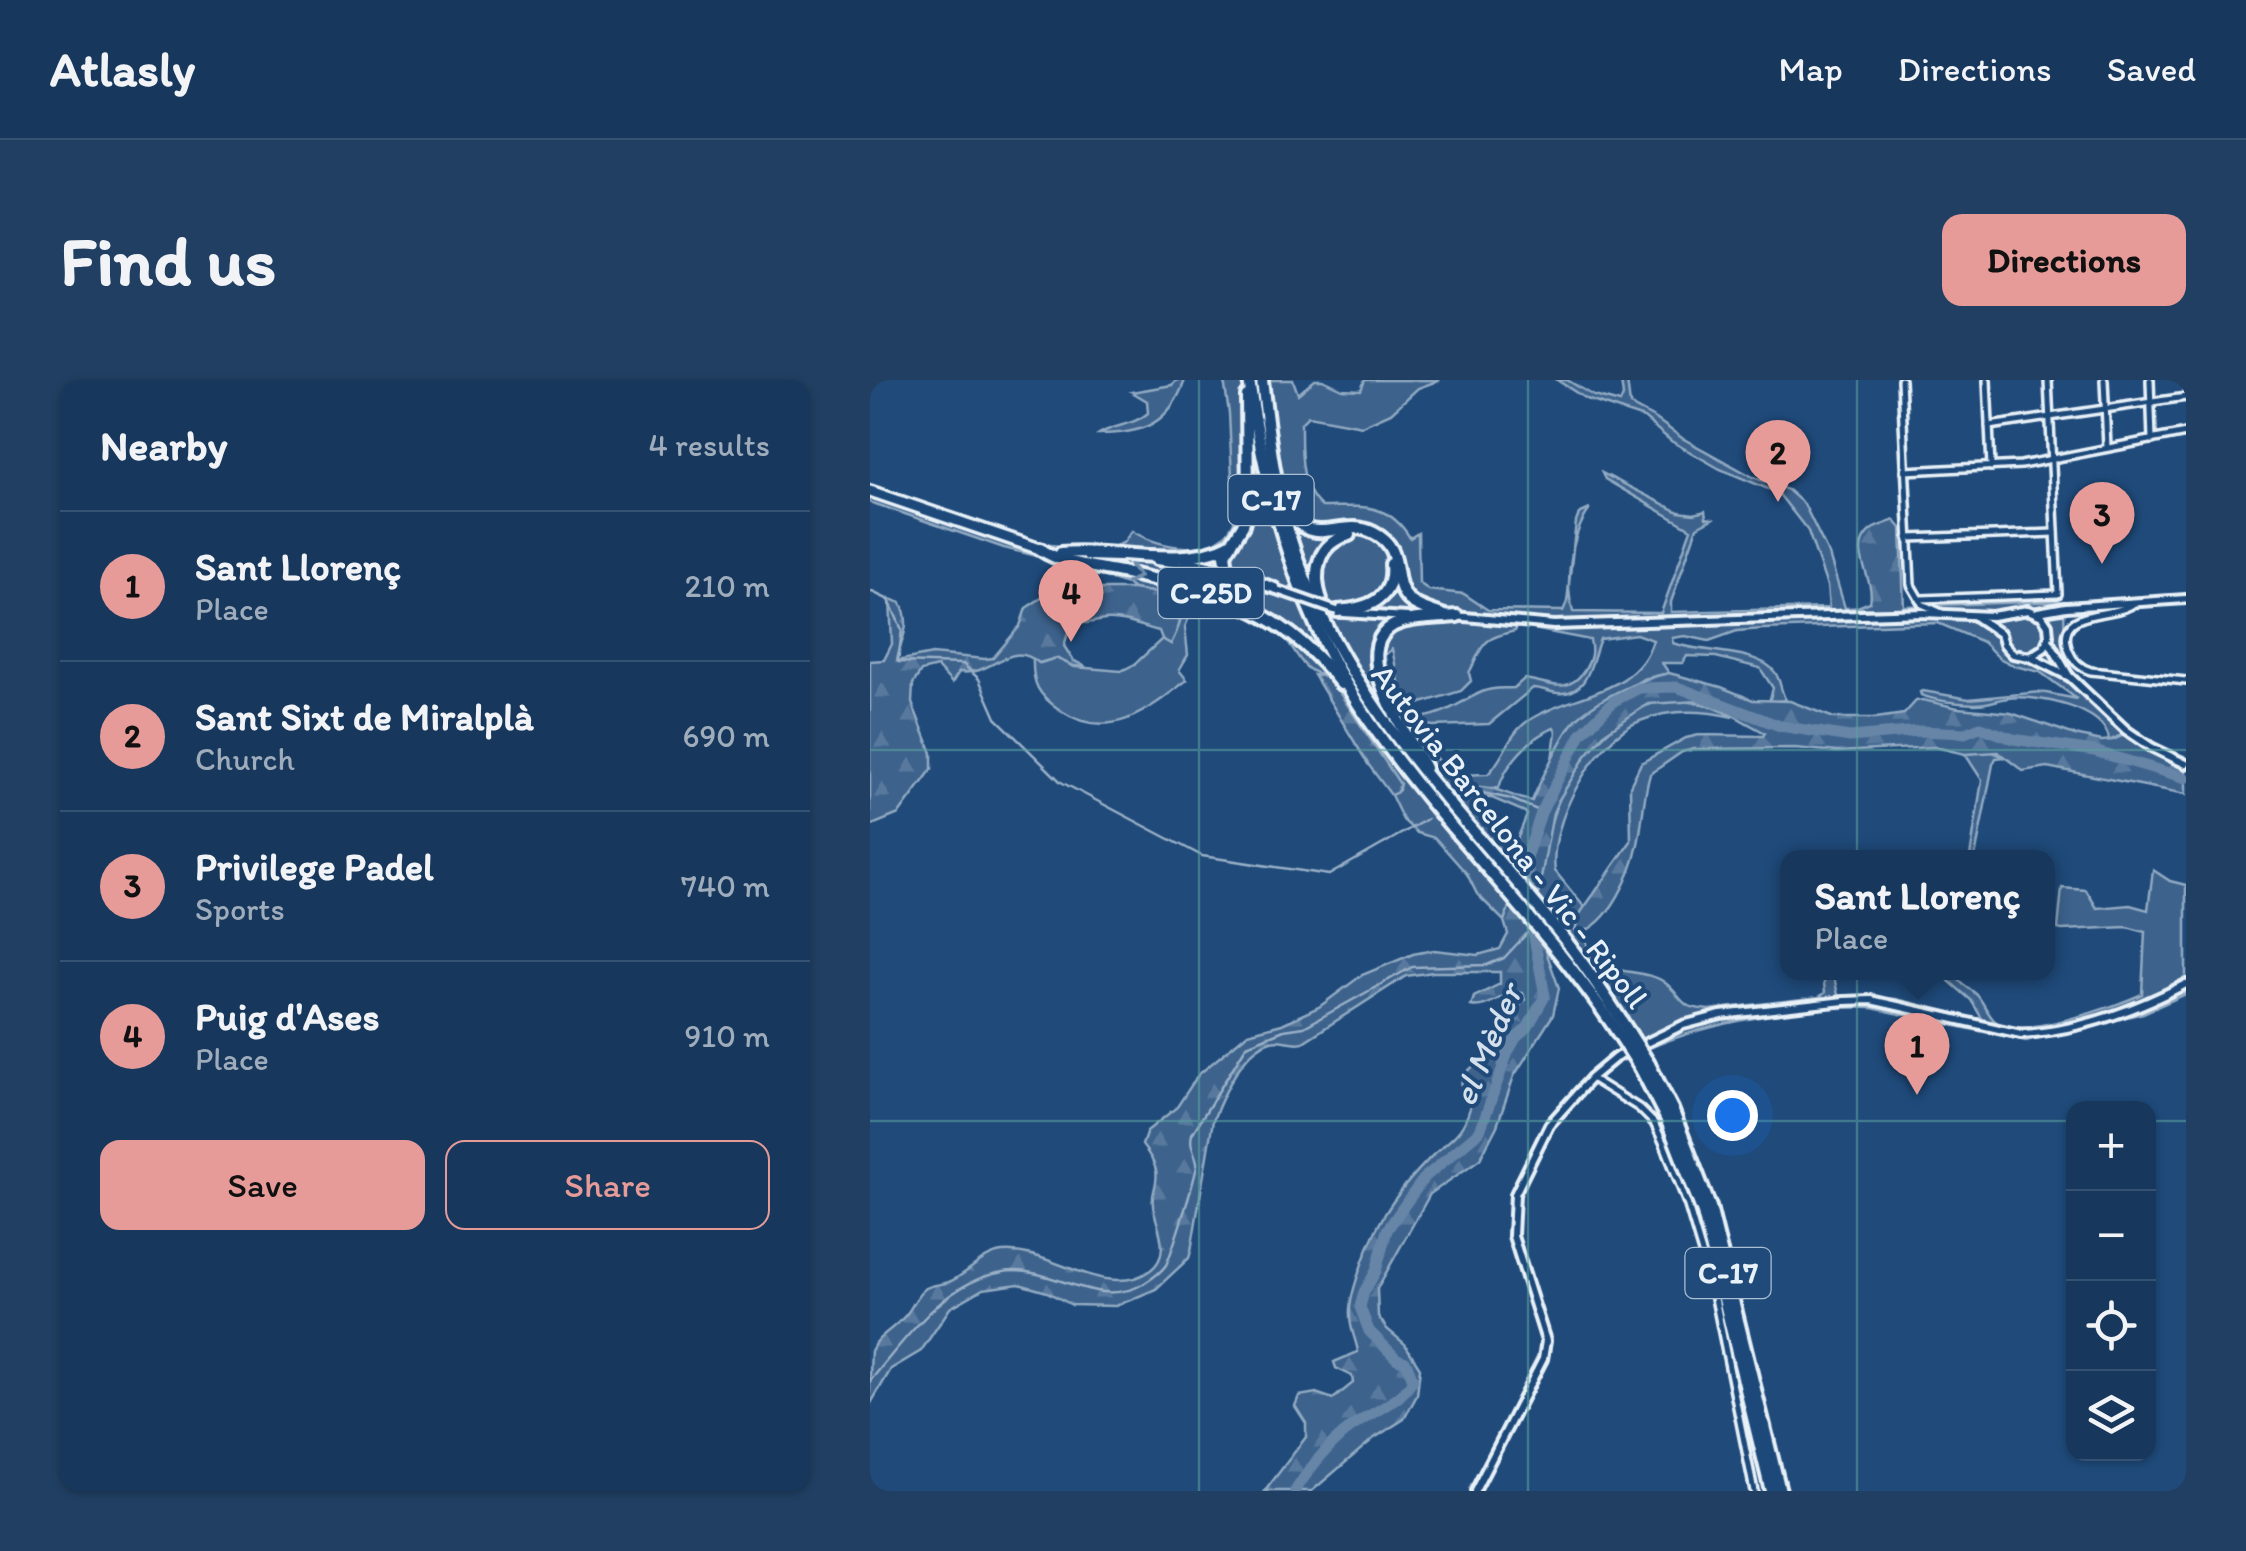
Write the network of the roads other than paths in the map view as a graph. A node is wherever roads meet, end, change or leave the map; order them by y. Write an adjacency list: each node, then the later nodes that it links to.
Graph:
1 (1248, 380): 23 (highway); 47 (highway, Autovia Barcelona - Vic - Ripoll / C-17)
2 (1262, 380): 19 (highway, Autovia Barcelona - Vic - Ripoll / C-17)
3 (1901, 380): 18 (street)
4 (1988, 380): 12 (street)
5 (2048, 380): 11 (street)
6 (2104, 380): 10 (street)
7 (2150, 380): 9 (street)
8 (2186, 397): 9 (street)
9 (2150, 402): 10 (street); 14 (street)
10 (2105, 410): 11 (street); 15 (street)
11 (2050, 419): 12 (street); 16 (street)
12 (1989, 426): 17 (street)
13 (2186, 433): 14 (street)
14 (2152, 440): 15 (street)
15 (2107, 448): 16 (street)
16 (2052, 459): 17 (street); 21 (street)
17 (1992, 466): 18 (street)
18 (1906, 470): 22 (street)
19 (1275, 480): 37 (highway, Autovia Barcelona - Vic - Ripoll / C-17); 38 (highway)
20 (870, 492): 24 (main road, C-25D)
21 (2055, 533): 22 (street); 29 (street)
22 (1908, 538): 35 (street)
23 (1232, 542): 25 (highway); 27 (highway)
24 (1040, 549): 25 (main road, C-25D); 47 (highway, C-25D, one-way to 47)
25 (1061, 553): 26 (street)
26 (1136, 558): 27 (street); 28 (street)
27 (1227, 569): 28 (street)
28 (1278, 590): 33 (street, bridge)
29 (1921, 599)
30 (2186, 600): 31 (street)
31 (2133, 604): 32 (street); 44 (street)
32 (2066, 607): 34 (street); 40 (street)
33 (1337, 611): 37 (highway); 38 (street)
34 (2036, 612): 36 (street); 40 (street)
35 (1942, 613): 38 (street); 39 (street)
36 (2009, 615): 39 (street); 41 (street)
37 (1323, 616): 49 (highway, Autovia Barcelona - Vic - Ripoll / C-17)
38 (1451, 616): 49 (highway)
39 (1974, 616): 41 (street)
40 (2048, 628): 42 (street)
41 (2001, 634): 43 (street)
42 (2048, 640): 43 (street); 45 (street)
43 (2030, 657): 45 (street)
44 (2076, 662): 45 (street); 46 (street)
45 (2070, 677): 48 (street)
46 (2186, 681)
47 (1352, 693): 51 (highway, Autovia Barcelona - Vic - Ripoll / C-17)
48 (2186, 764)
49 (1431, 783): 51 (highway, Autovia Barcelona - Vic - Ripoll / C-17)
50 (2186, 984): 53 (street)
51 (1626, 1036): 52 (highway, Autovia Barcelona - Vic - Ripoll / C-17, bridge)
52 (1645, 1067): 56 (highway, Autovia Barcelona - Vic - Ripoll / C-17); 57 (highway, Autovia Barcelona - Vic - Ripoll / C-17)
53 (1590, 1078): 54 (street); 55 (street)
54 (1475, 1491)
55 (1754, 1491)
56 (1771, 1491)
57 (1780, 1491)

